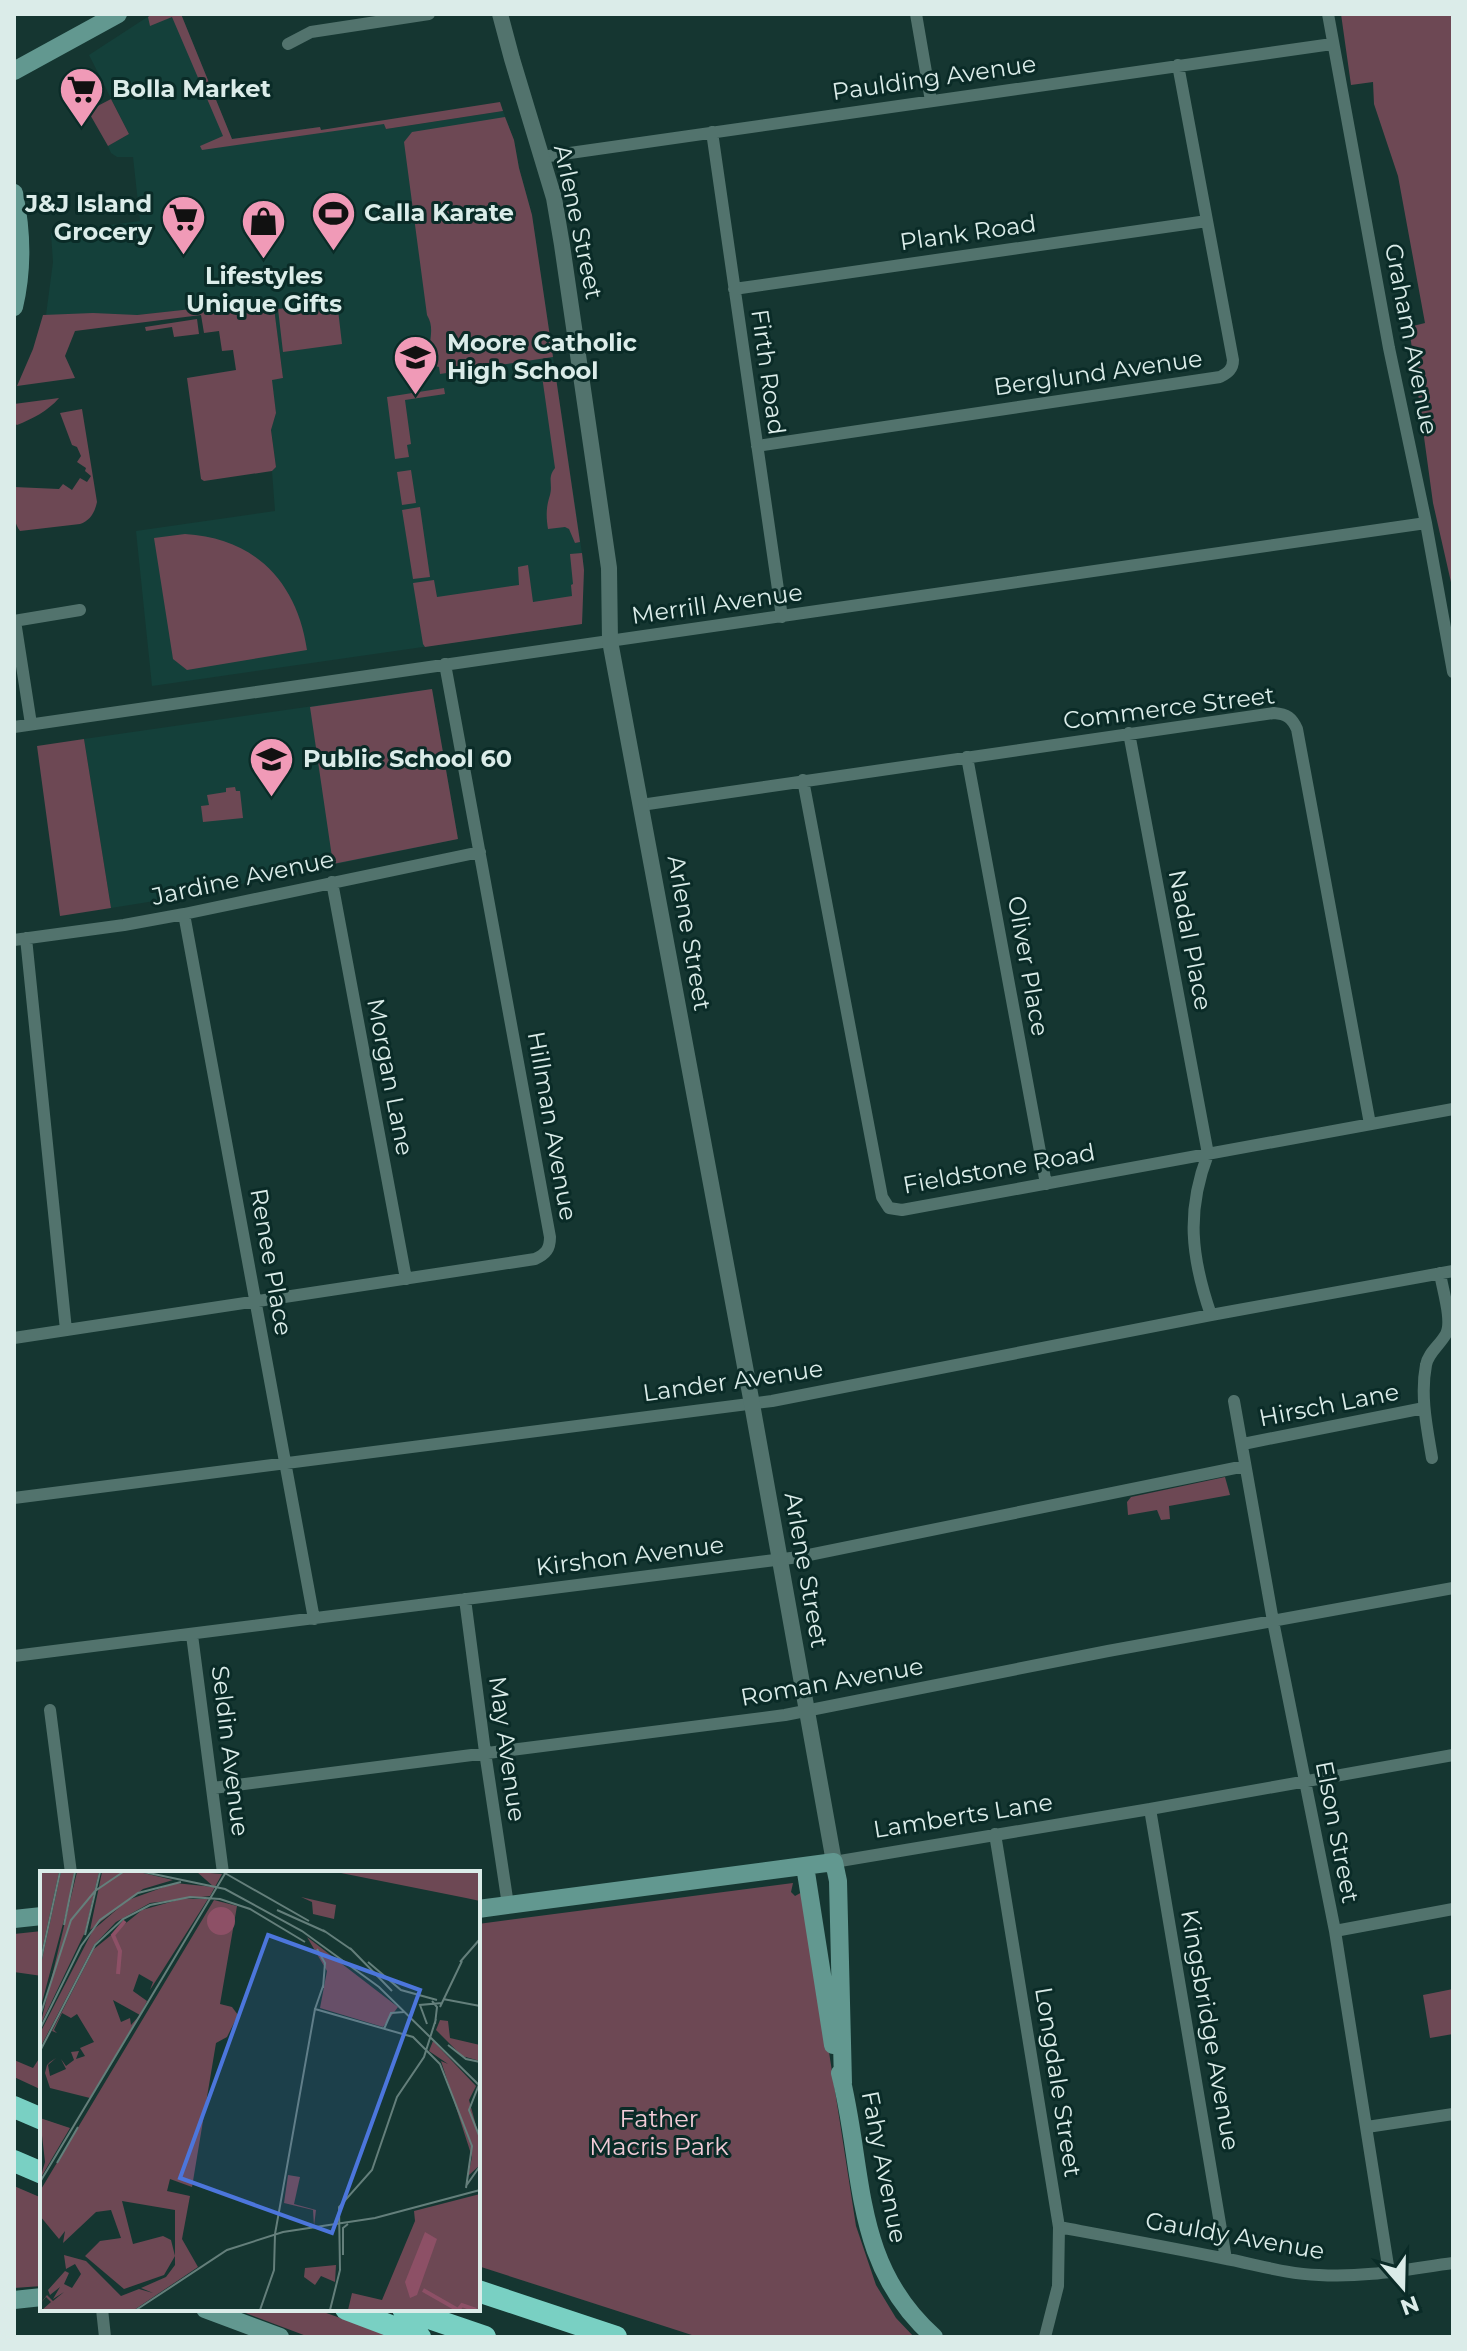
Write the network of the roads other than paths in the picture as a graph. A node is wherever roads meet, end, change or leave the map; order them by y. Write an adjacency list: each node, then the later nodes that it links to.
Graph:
1 (118, 14): 9 (main road)
2 (429, 14): 6 (street)
3 (500, 14): 12 (street, Arlene Street)
4 (916, 14): 10 (street)
5 (1328, 14): 7 (street, Graham Avenue)
6 (288, 44)
7 (1332, 44): 8 (street, Paulding Avenue); 18 (street, Graham Avenue)
8 (1178, 65): 10 (street, Paulding Avenue); 14 (street, Berglund Avenue)
9 (14, 71)
10 (931, 101): 11 (street, Paulding Avenue)
11 (712, 132): 12 (street, Paulding Avenue); 15 (street, Firth Road)
12 (542, 157): 22 (street, Arlene Street)
13 (14, 193): 16 (main road)
14 (1207, 221): 15 (street, Plank Road); 17 (street, Berglund Avenue)
15 (734, 289): 17 (street, Firth Road)
16 (14, 307)
17 (757, 446): 20 (street, Firth Road)
18 (1426, 523): 20 (street, Merrill Avenue); 24 (street, Graham Avenue)
19 (80, 610): 21 (street)
20 (782, 617): 22 (street, Merrill Avenue)
21 (14, 621): 25 (street)
22 (610, 641): 23 (street, Merrill Avenue); 30 (street, Arlene Street)
23 (445, 664): 25 (street, Merrill Avenue); 31 (street, Hillman Avenue)
24 (1453, 672)
25 (31, 724): 26 (street, Merrill Avenue)
26 (14, 727)
27 (1129, 733): 28 (street, Commerce Street); 36 (street, Commerce Street); 37 (street, Nadal Place)
28 (967, 757): 29 (street, Commerce Street); 38 (street, Oliver Place)
29 (803, 780): 30 (street, Commerce Street); 38 (street, Fieldstone Road)
30 (641, 805): 46 (street, Arlene Street)
31 (480, 852): 32 (street, Jardine Avenue); 40 (street, Hillman Avenue)
32 (332, 882): 33 (street, Jardine Avenue); 40 (street, Morgan Lane)
33 (184, 914): 34 (street, Jardine Avenue); 41 (street, Renee Place)
34 (20, 939): 43 (street)
35 (1453, 1109): 36 (street, Fieldstone Road)
36 (1370, 1124): 37 (street, Fieldstone Road)
37 (1208, 1154): 38 (street, Fieldstone Road); 42 (street)
38 (1046, 1184)
39 (1446, 1272): 42 (street, Lander Avenue); 47 (street, Hirsch Lane)
40 (406, 1279): 41 (street, Hillman Avenue)
41 (256, 1302): 43 (street, Hillman Avenue); 50 (street, Renee Place)
42 (1211, 1315): 46 (street, Lander Avenue)
43 (66, 1330): 44 (street, Hillman Avenue)
44 (14, 1338)
45 (1234, 1401): 48 (street, Elson Street)
46 (752, 1404): 50 (street, Lander Avenue); 53 (street, Arlene Street)
47 (1424, 1408): 48 (street, Hirsch Lane); 49 (street, Hirsch Lane)
48 (1243, 1444): 51 (street, Elson Street)
49 (1432, 1458)
50 (285, 1463): 52 (street, Lander Avenue); 56 (street, Renee Place)
51 (1245, 1466): 53 (street, Kirshon Avenue); 57 (street, Elson Street)
52 (14, 1498)
53 (780, 1559): 55 (street, Kirshon Avenue); 61 (street, Arlene Street)
54 (1453, 1588): 57 (street, Roman Avenue)
55 (465, 1599): 56 (street, Kirshon Avenue); 62 (street, May Avenue)
56 (314, 1619): 58 (street, Kirshon Avenue)
57 (1273, 1621): 61 (street, Roman Avenue); 64 (street, Elson Street)
58 (192, 1635): 59 (street, Kirshon Avenue); 65 (street, Seldin Avenue)
59 (14, 1656)
60 (50, 1710): 70 (street)
61 (807, 1711): 62 (street, Roman Avenue); 68 (street, Arlene Street)
62 (485, 1752): 65 (street, Roman Avenue); 72 (street, May Avenue)
63 (1453, 1755): 64 (street, Lamberts Lane)
64 (1304, 1782): 66 (street, Lamberts Lane); 77 (street, Elson Street)
65 (213, 1788): 71 (street, Seldin Avenue)
66 (1150, 1809): 67 (street, Lamberts Lane); 88 (street, Kingsbridge Avenue)
67 (995, 1834): 68 (street, Lamberts Lane); 87 (street, Longdale Street)
68 (834, 1862): 69 (main road, Lamberts Lane); 78 (main road, Fahy Avenue)
69 (805, 1866): 72 (main road, Lamberts Lane); 78 (main road, Fahy Avenue)
70 (71, 1871)
71 (223, 1871)
72 (508, 1905): 73 (main road, Lamberts Lane)
73 (480, 1909)
74 (1453, 1909): 77 (street)
75 (40, 1916): 76 (main road)
76 (14, 1919)
77 (1335, 1931): 84 (street, Elson Street)
78 (843, 2083): 104 (main road, Fahy Avenue)
79 (14, 2091): 80 (highway)
80 (40, 2101)
81 (14, 2107): 83 (highway)
82 (1453, 2114): 84 (street)
83 (40, 2118)
84 (1367, 2127): 90 (street, Elson Street)
85 (14, 2161): 86 (highway)
86 (40, 2172)
87 (1059, 2227): 88 (street, Gauldy Avenue); 105 (street, Longdale Street)
88 (1226, 2259): 90 (street, Gauldy Avenue)
89 (1453, 2263): 90 (street, Gauldy Avenue)
90 (1389, 2272)
91 (480, 2292): 103 (highway)
92 (40, 2297): 93 (main road)
93 (14, 2300)
94 (102, 2311): 99 (street)
95 (209, 2311): 98 (main road)
96 (351, 2311): 101 (highway)
97 (409, 2311): 102 (highway)
98 (251, 2332): 100 (main road)
99 (105, 2337)
100 (280, 2337)
101 (420, 2337)
102 (485, 2337)
103 (616, 2337)
104 (934, 2337)
105 (1045, 2337)

